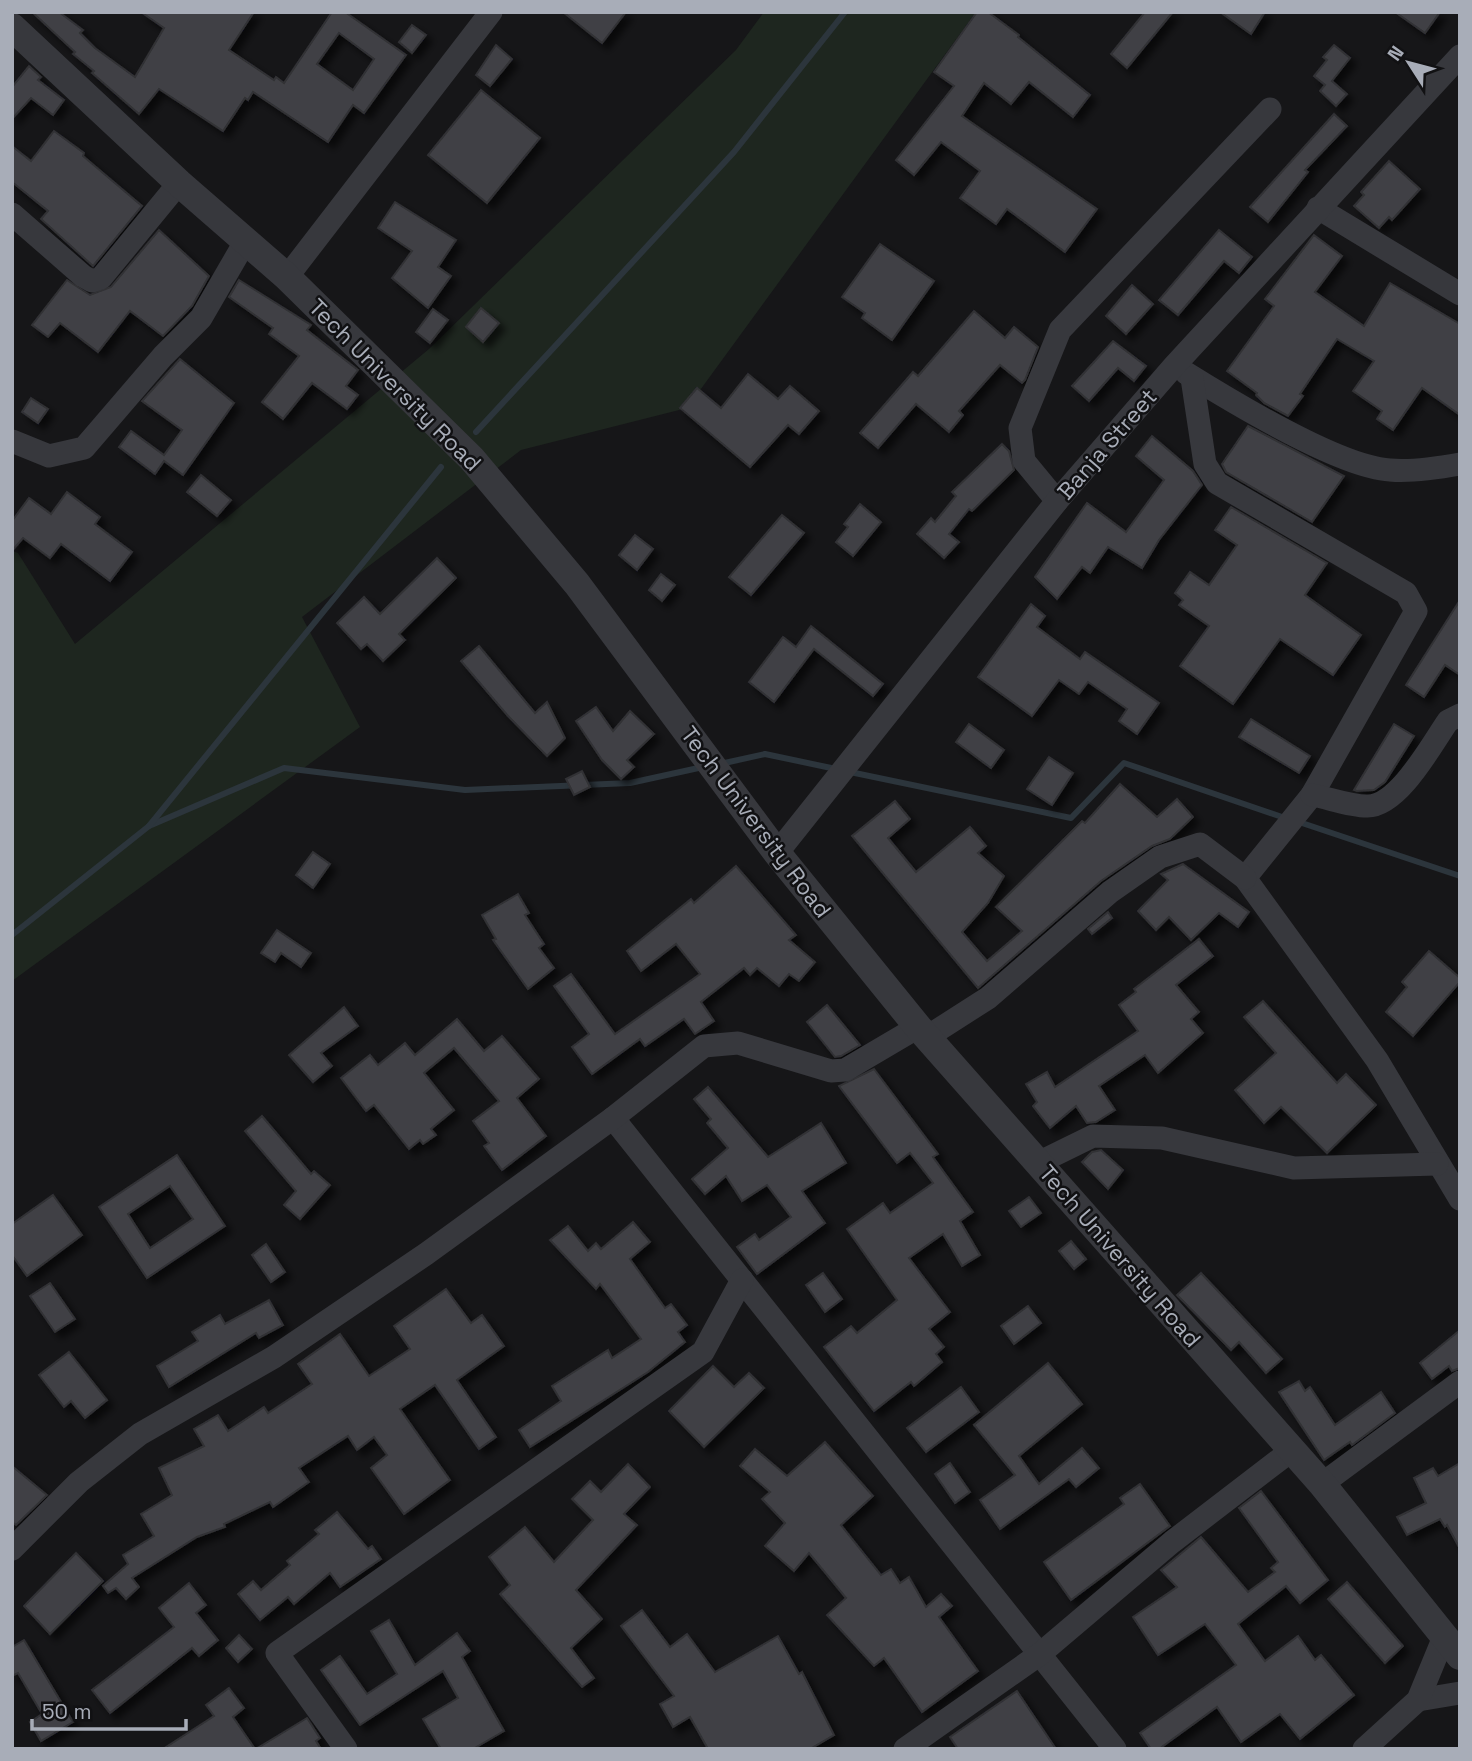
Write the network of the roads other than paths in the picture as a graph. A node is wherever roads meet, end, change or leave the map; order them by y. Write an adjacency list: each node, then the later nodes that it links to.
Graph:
1 (489, 13): 9 (street)
2 (12, 27): 5 (street, Tech University Road)
3 (1460, 56): 6 (street, Banja Street)
4 (1270, 109): 14 (street)
5 (180, 183): 7 (street); 8 (street, Tech University Road)
6 (1318, 208): 10 (street); 11 (street, Banja Street)
7 (12, 214)
8 (245, 242): 9 (street, Tech University Road); 12 (street)
9 (287, 277): 17 (street, Tech University Road)
10 (1460, 294)
11 (1183, 372): 13 (street); 14 (street, Banja Street); 16 (street)
12 (12, 441)
13 (1460, 464)
14 (1057, 501): 17 (street, Banja Street)
15 (1460, 715): 16 (street)
16 (1312, 795): 18 (street)
17 (777, 853): 19 (street, Tech University Road)
18 (1245, 878): 19 (street); 22 (street)
19 (922, 1032): 20 (street); 21 (street, Tech University Road)
20 (613, 1118): 24 (street); 28 (street)
21 (1038, 1163): 22 (street); 26 (street, Tech University Road)
22 (1437, 1164): 23 (street)
23 (1460, 1199)
24 (742, 1280): 30 (street); 33 (street)
25 (1460, 1382): 27 (street)
26 (1292, 1450): 27 (street, Tech University Road); 30 (street)
27 (1322, 1484): 29 (street, Tech University Road)
28 (14, 1546)
29 (1452, 1646): 32 (street)
30 (1040, 1654): 34 (street); 35 (street)
31 (1460, 1693): 32 (street)
32 (1418, 1700): 36 (street)
33 (346, 1749)
34 (905, 1749)
35 (1115, 1749)
36 (1364, 1749)

